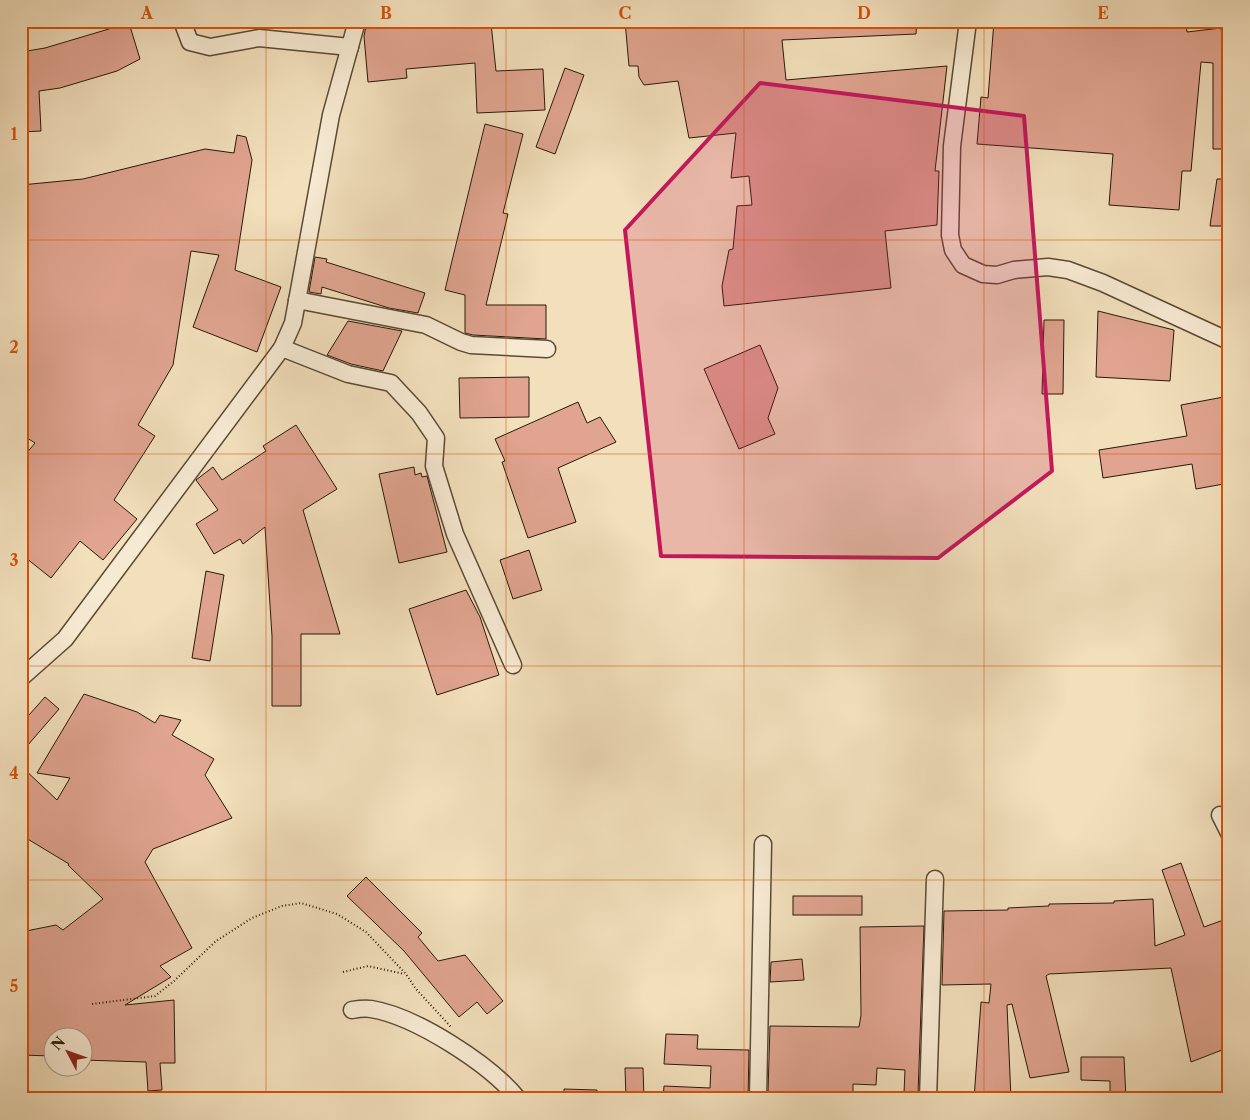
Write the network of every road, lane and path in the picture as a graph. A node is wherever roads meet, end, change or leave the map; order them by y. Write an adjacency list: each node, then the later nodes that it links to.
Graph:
1 (182, 21): 4 (street)
2 (357, 21): 4 (street)
3 (968, 21): 6 (street)
4 (350, 47): 5 (street)
5 (297, 300): 7 (street); 8 (street)
6 (1229, 342)
7 (282, 348): 9 (street); 10 (street)
8 (546, 349)
9 (513, 665)
10 (21, 678)
11 (1220, 815): 12 (street)
12 (1229, 833)
13 (763, 844): 21 (street)
14 (935, 879): 22 (street)
15 (344, 972): 16 (path)
16 (406, 974): 17 (path); 19 (path)
17 (92, 1004)
18 (352, 1010): 20 (street)
19 (457, 1033)
20 (518, 1099)
21 (758, 1099)
22 (928, 1099)

